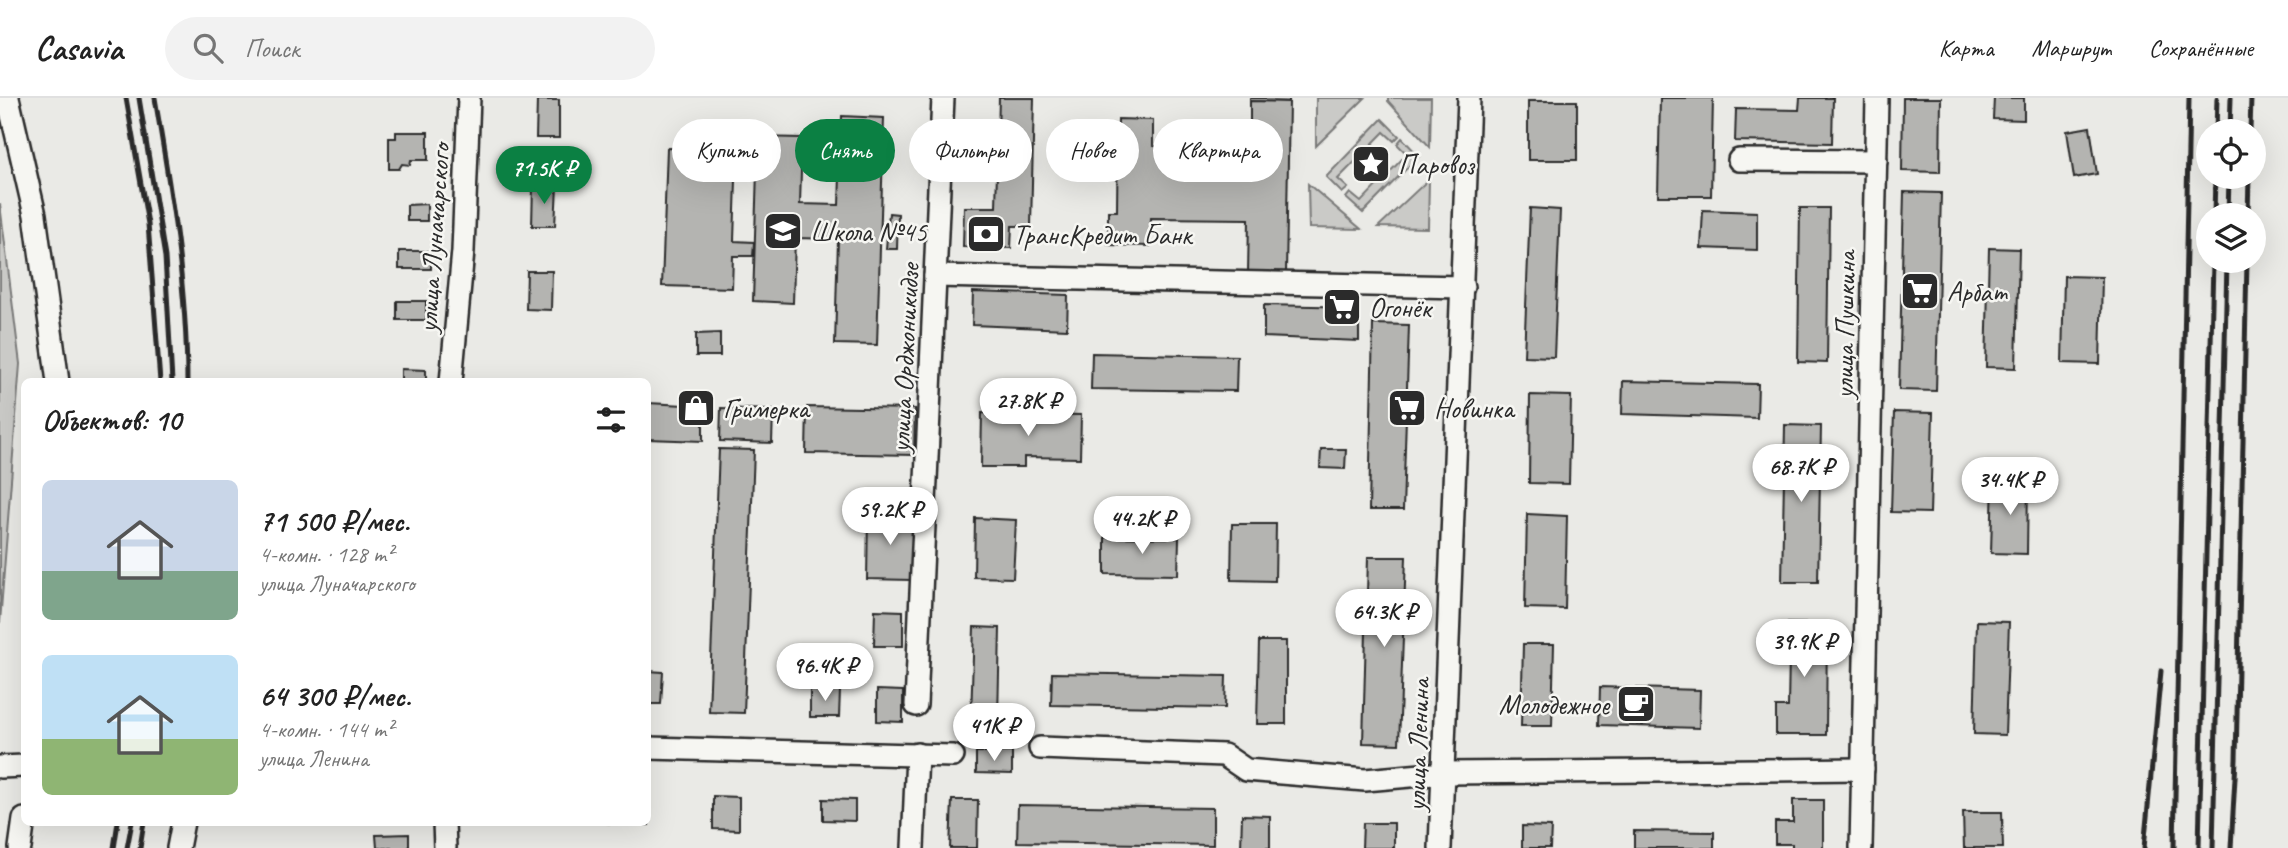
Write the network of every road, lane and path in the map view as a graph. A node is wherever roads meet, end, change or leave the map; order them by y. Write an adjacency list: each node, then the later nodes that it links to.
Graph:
1 (8, 98): 10 (street)
2 (469, 98): 11 (street, улица Луначарского)
3 (943, 98): 8 (street, улица Орджоникидзе)
4 (1469, 98): 9 (street, улица Ленина)
5 (1877, 98): 7 (street, улица Пушкина)
6 (1739, 160): 7 (street)
7 (1876, 161): 19 (street, улица Пушкина)
8 (935, 276): 9 (street); 12 (street, улица Орджоникидзе)
9 (1463, 287): 20 (street, улица Ленина)
10 (57, 378)
11 (451, 378)
12 (916, 705)
13 (651, 748): 15 (street)
14 (1040, 748): 20 (street)
15 (917, 754): 16 (street); 27 (street)
16 (953, 756)
17 (21, 766): 18 (street)
18 (0, 767)
19 (1863, 769): 20 (street); 29 (street, улица Пушкина)
20 (1444, 773): 28 (street, улица Ленина)
21 (23, 826): 24 (street)
22 (182, 826): 25 (street)
23 (444, 826): 26 (street)
24 (20, 848)
25 (178, 848)
26 (444, 848)
27 (913, 848)
28 (1440, 848)
29 (1861, 848)

